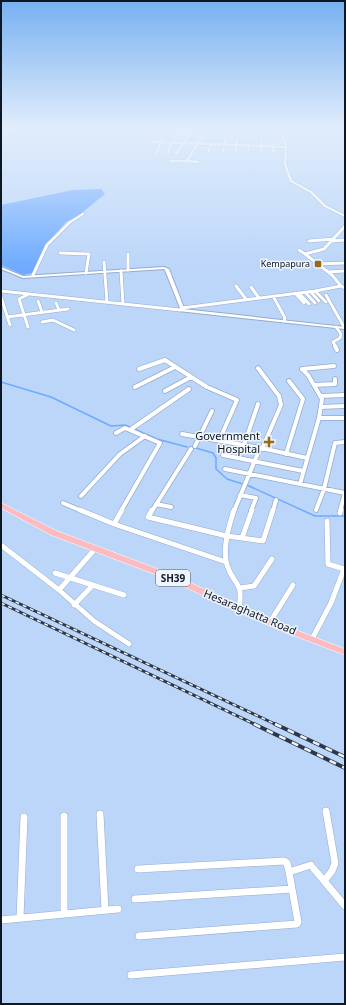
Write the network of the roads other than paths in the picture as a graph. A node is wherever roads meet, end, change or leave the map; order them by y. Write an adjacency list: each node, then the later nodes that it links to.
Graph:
1 (288, 174): 3 (street)
2 (345, 211): 3 (street)
3 (336, 212): 5 (street)
4 (83, 214): 28 (street)
5 (345, 216)
6 (345, 226): 7 (street)
7 (333, 240): 8 (street); 9 (street); 11 (street)
8 (345, 240)
9 (309, 241)
10 (299, 250): 14 (street)
11 (317, 251): 14 (street); 15 (street)
12 (60, 253): 27 (street)
13 (128, 254): 21 (street)
14 (305, 254): 15 (street)
15 (314, 260): 18 (street)
16 (104, 262): 25 (street)
17 (345, 263): 18 (street)
18 (318, 264): 26 (street)
19 (1, 268): 20 (street)
20 (6, 270): 24 (street); 28 (street)
21 (128, 270): 22 (street); 55 (street)
22 (121, 271): 25 (street); 52 (street)
23 (345, 271): 26 (street)
24 (1, 272)
25 (105, 272): 27 (street); 47 (street)
26 (328, 272): 30 (street)
27 (86, 273): 28 (street)
28 (33, 276)
29 (236, 286): 44 (street)
30 (341, 286): 32 (street); 33 (street)
31 (251, 287): 43 (street)
32 (345, 288)
33 (315, 291): 36 (street); 48 (street)
34 (1, 292): 38 (street)
35 (305, 292): 36 (street); 37 (street); 51 (street)
36 (310, 292): 46 (street)
37 (300, 293): 39 (street); 53 (street)
38 (29, 294): 47 (street); 58 (street)
39 (295, 294): 41 (street); 50 (street)
40 (326, 295): 60 (street)
41 (273, 296): 43 (street); 62 (street)
42 (1, 297): 59 (street)
43 (259, 298): 44 (street)
44 (246, 299): 55 (street)
45 (38, 300): 57 (street)
46 (319, 301)
47 (107, 302): 52 (street)
48 (326, 302)
49 (56, 303): 56 (street)
50 (304, 303)
51 (315, 303)
52 (123, 304): 55 (street)
53 (309, 304)
54 (68, 309): 56 (street)
55 (181, 309): 62 (street)
56 (59, 310): 57 (street)
57 (41, 312): 58 (street); 67 (street)
58 (25, 314): 59 (street); 66 (street)
59 (7, 317): 63 (street)
60 (339, 319): 61 (street); 65 (street)
61 (345, 319)
62 (284, 321): 64 (street)
63 (10, 326)
64 (336, 327): 65 (street); 68 (street)
65 (344, 327)
66 (28, 328)
67 (74, 330)
68 (337, 350)
69 (334, 366): 76 (street)
70 (175, 367): 72 (street); 73 (street); 77 (street)
71 (258, 368): 96 (street)
72 (139, 369)
73 (190, 377): 79 (street); 93 (street)
74 (335, 379): 76 (street)
75 (290, 381): 97 (street)
76 (314, 385): 81 (street)
77 (135, 387)
78 (189, 389): 88 (street)
79 (165, 391)
80 (345, 395): 81 (street)
81 (320, 396): 83 (street)
82 (258, 404): 95 (street)
83 (321, 406): 84 (street); 86 (street)
84 (345, 406)
85 (212, 411): 92 (street)
86 (319, 418): 87 (street); 99 (street)
87 (345, 418)
88 (132, 429): 89 (street); 91 (street)
89 (116, 433)
90 (182, 434): 92 (street)
91 (145, 436): 108 (street); 117 (street)
92 (200, 437): 93 (street); 111 (street)
93 (219, 441): 95 (street)
94 (345, 442): 105 (street)
95 (244, 445): 96 (street)
96 (261, 448): 97 (street); 100 (street)
97 (286, 454): 99 (street)
98 (223, 456): 100 (street)
99 (307, 458): 102 (street)
100 (254, 462): 102 (street); 103 (street)
101 (224, 469): 103 (street)
102 (303, 472): 104 (street)
103 (249, 474): 104 (street); 107 (street)
104 (300, 484): 105 (street)
105 (324, 488): 106 (street); 114 (street)
106 (345, 493): 115 (street)
107 (240, 495): 118 (street); 119 (street)
108 (81, 496)
109 (276, 500): 119 (street)
110 (63, 503): 117 (street)
111 (156, 504): 113 (street); 118 (street)
112 (1, 505): 121 (main road, Hesaraghatta Road / SH39)
113 (171, 507)
114 (316, 510)
115 (340, 513)
116 (327, 520): 134 (street)
117 (114, 524): 123 (street)
118 (227, 536): 119 (street); 123 (street)
119 (242, 538)
120 (1, 545): 129 (street)
121 (95, 549): 125 (street); 132 (main road, Hesaraghatta Road / SH39)
122 (272, 559): 128 (street)
123 (226, 562): 128 (street)
124 (55, 573): 125 (street)
125 (69, 578): 126 (street); 129 (street)
126 (93, 585): 130 (street); 131 (street)
127 (293, 585): 133 (street)
128 (240, 588): 132 (street)
129 (59, 590): 131 (street)
130 (124, 595)
131 (74, 605): 135 (street)
132 (239, 608): 133 (main road, Hesaraghatta Road / SH39)
133 (270, 622): 134 (main road, Hesaraghatta Road / SH39)
134 (312, 639): 136 (main road, Hesaraghatta Road / SH39)
135 (129, 644)
136 (345, 652)
137 (326, 811): 143 (street)
138 (100, 814): 148 (street)
139 (64, 816): 149 (street)
140 (24, 817): 150 (street)
141 (138, 869): 142 (street)
142 (289, 872): 143 (street); 144 (street)
143 (324, 881): 146 (street)
144 (292, 889): 145 (street); 152 (street)
145 (135, 899)
146 (345, 906)
147 (118, 909): 148 (street)
148 (105, 910): 149 (street)
149 (64, 914): 150 (street)
150 (20, 918): 151 (street)
151 (1, 920)
152 (139, 936)
153 (345, 957): 154 (street)
154 (131, 975)

